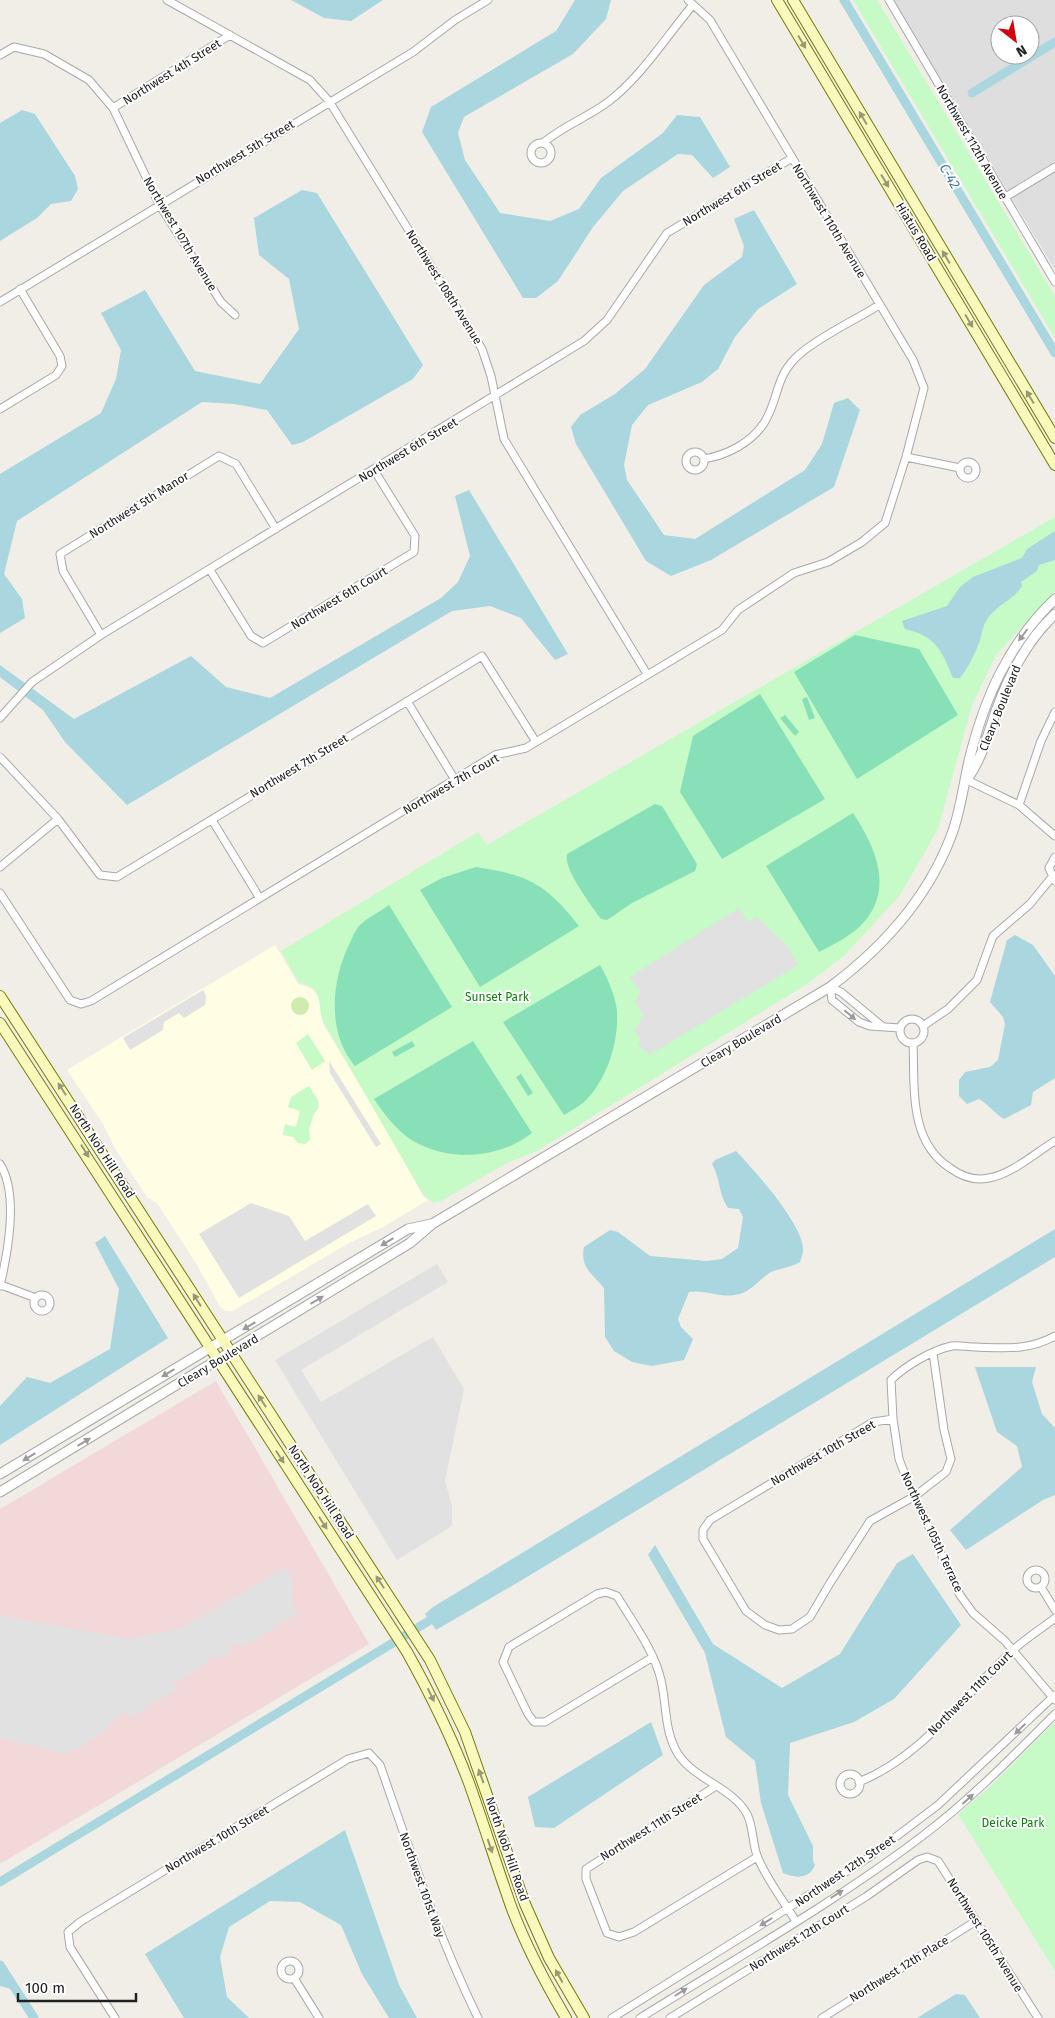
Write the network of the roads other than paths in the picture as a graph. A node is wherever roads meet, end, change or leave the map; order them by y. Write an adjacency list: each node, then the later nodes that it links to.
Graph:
1 (167, 0): 7 (street, Northwest 108th Avenue)
2 (488, 0): 9 (street, Northwest 5th Street)
3 (777, 0): 26 (main road, Hiatus Road, one-way to 26)
4 (793, 0): 23 (main road, Hiatus Road, one-way to 4)
5 (889, 0): 14 (street, Northwest 112th Avenue)
6 (690, 3): 11 (street); 12 (street, Northwest 110th Avenue)
7 (230, 35): 9 (street, Northwest 108th Avenue); 10 (street, Northwest 4th Street)
8 (0, 55): 10 (street, Northwest 107th Avenue)
9 (329, 101): 15 (street, Northwest 5th Street); 21 (street, Northwest 108th Avenue)
10 (113, 108): 15 (street, Northwest 107th Avenue)
11 (543, 144)
12 (792, 158): 19 (street, Northwest 110th Avenue); 21 (street, Northwest 6th Street)
13 (1055, 167): 14 (street)
14 (1004, 198): 16 (street, Northwest 112th Avenue)
15 (159, 204): 17 (street, Northwest 5th Street); 20 (street, Northwest 107th Avenue)
16 (1055, 282)
17 (20, 289): 18 (street, Northwest 5th Street); 22 (street)
18 (0, 302)
19 (879, 305): 24 (street, Northwest 110th Avenue); 25 (street)
20 (235, 315)
21 (495, 397): 28 (street, Northwest 6th Street); 34 (street, Northwest 108th Avenue)
22 (0, 409)
23 (1055, 438)
24 (906, 457): 27 (street); 34 (street, Northwest 7th Court)
25 (704, 459)
26 (1055, 465)
27 (960, 468)
28 (374, 470): 29 (street, Northwest 6th Street); 30 (street, Northwest 6th Court)
29 (276, 529): 30 (street, Northwest 6th Street); 33 (street, Northwest 5th Manor)
30 (210, 570): 33 (street, Northwest 6th Street)
31 (1055, 599): 41 (street, Cleary Boulevard, one-way to 41)
32 (1055, 614): 41 (street, Cleary Boulevard)
33 (100, 635): 37 (street, Northwest 6th Street)
34 (647, 674): 38 (street, Northwest 7th Court)
35 (407, 701): 38 (street, Northwest 7th Street); 40 (street); 44 (street, Northwest 7th Street)
36 (1055, 712): 42 (street)
37 (0, 718)
38 (536, 742): 40 (street, Northwest 7th Court)
39 (0, 757): 43 (street)
40 (455, 780): 50 (street, Northwest 7th Court)
41 (967, 780): 42 (street); 51 (street, Cleary Boulevard)
42 (1019, 805): 45 (street)
43 (58, 819): 44 (street, Northwest 7th Street); 47 (street)
44 (212, 820): 50 (street)
45 (1055, 836)
46 (1055, 857): 48 (street)
47 (0, 867)
48 (1053, 879): 55 (street)
49 (0, 893): 50 (street, Northwest 7th Court)
50 (259, 897)
51 (830, 987): 54 (street); 54 (street, one-way to 54); 60 (street, Cleary Boulevard)
52 (0, 996): 64 (main road, North Nob Hill Road, one-way to 52)
53 (0, 1023): 65 (main road, North Nob Hill Road, one-way to 65)
54 (882, 1026): 56 (street)
55 (923, 1026): 56 (street); 57 (street)
56 (900, 1028): 57 (street)
57 (913, 1043): 58 (street)
58 (1055, 1140)
59 (0, 1164): 61 (street)
60 (432, 1224): 64 (street, Cleary Boulevard, one-way to 64); 66 (street, Cleary Boulevard, one-way to 60)
61 (0, 1285): 62 (street)
62 (36, 1298)
63 (1055, 1336): 67 (street, Northwest 10th Street)
64 (223, 1341): 65 (street, Cleary Boulevard); 66 (main road, North Nob Hill Road)
65 (210, 1348): 68 (main road, North Nob Hill Road); 70 (street, Cleary Boulevard, one-way to 70)
66 (231, 1353): 68 (street, Cleary Boulevard); 93 (main road, North Nob Hill Road, one-way to 66)
67 (934, 1353): 69 (street, Northwest 10th Street); 72 (street)
68 (218, 1361): 71 (street, Cleary Boulevard, one-way to 68); 92 (main road, North Nob Hill Road, one-way to 92)
69 (893, 1419): 72 (street, Northwest 105th Terrace); 72 (street, Northwest 10th Street)
70 (0, 1474)
71 (0, 1492)
72 (915, 1496): 76 (street, Northwest 105th Terrace)
73 (1041, 1586): 74 (street)
74 (1055, 1610)
75 (1055, 1618): 76 (street, Northwest 11th Court)
76 (1013, 1650): 78 (street, Northwest 105th Terrace); 81 (street, Northwest 11th Court)
77 (653, 1657): 77 (street); 82 (street)
78 (1054, 1698): 85 (street, Northwest 12th Street, one-way to 85)
79 (1055, 1714): 86 (street, Northwest 12th Street, one-way to 79)
80 (368, 1753): 89 (street, Northwest 10th Street); 91 (street, Northwest 101st Way)
81 (860, 1782)
82 (716, 1786): 83 (street); 83 (street, Northwest 11th Street)
83 (757, 1857): 85 (street)
84 (927, 1857): 87 (street, Northwest 105th Avenue); 96 (street, Northwest 12th Court)
85 (788, 1908): 86 (street); 94 (street, Northwest 12th Street, one-way to 94)
86 (795, 1920): 95 (street, Northwest 12th Street, one-way to 86)
87 (976, 1921): 97 (street, Northwest 12th Place); 98 (street, Northwest 105th Avenue)
88 (294, 1978): 90 (street)
89 (115, 2018)
90 (319, 2018)
91 (478, 2018)
92 (566, 2018)
93 (584, 2018)
94 (612, 2018)
95 (640, 2018)
96 (670, 2018)
97 (822, 2018)
98 (1038, 2018)

